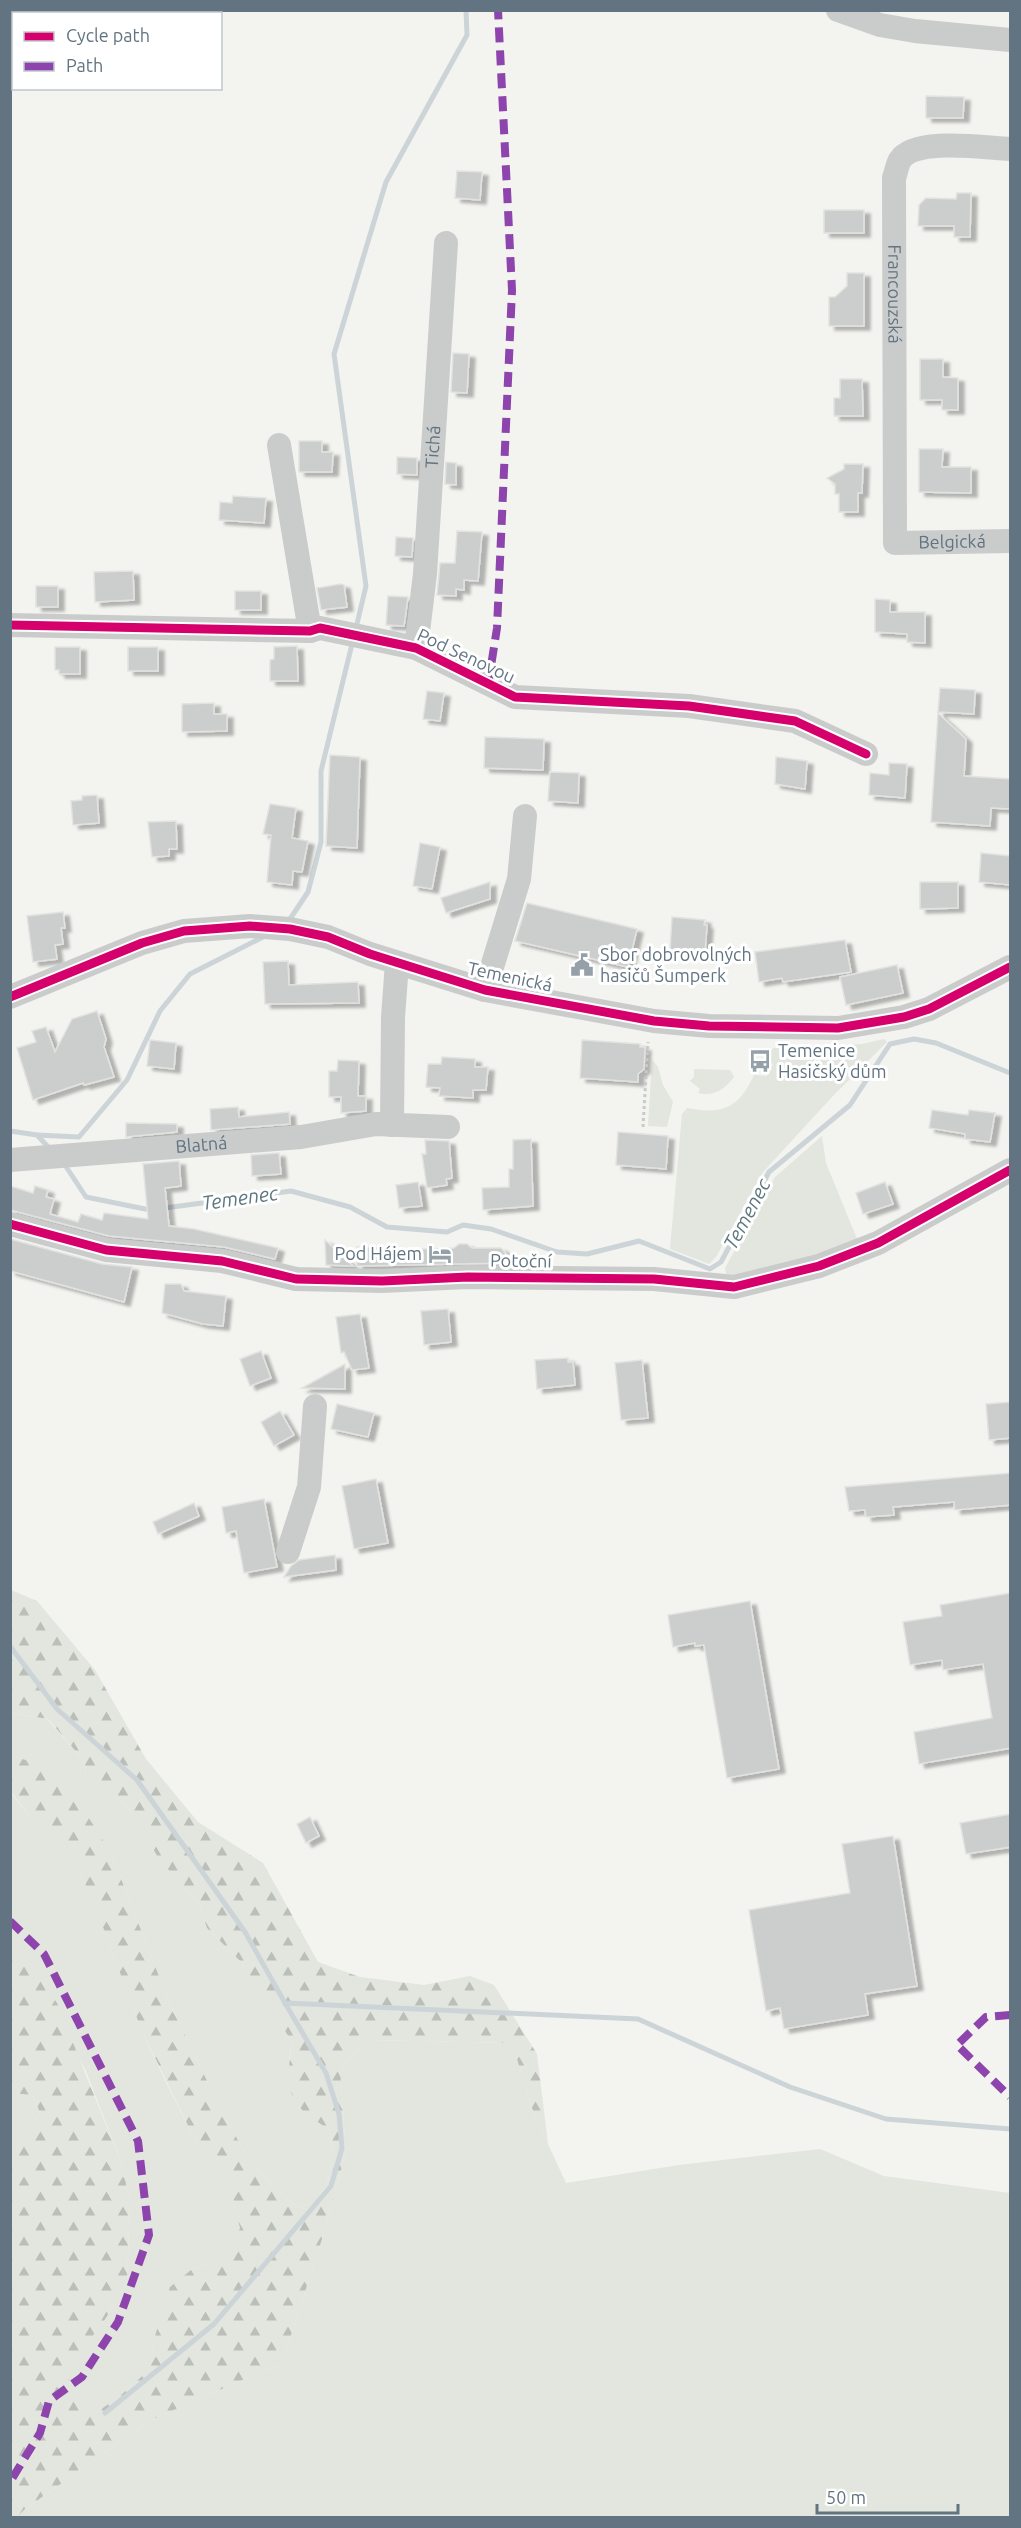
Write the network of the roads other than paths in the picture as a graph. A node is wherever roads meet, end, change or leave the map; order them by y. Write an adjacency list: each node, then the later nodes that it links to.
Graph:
1 (837, 10): 2 (street)
2 (1011, 40)
3 (1011, 149): 7 (street, Francouzská)
4 (446, 243): 10 (street, Tichá)
5 (279, 446): 9 (street)
6 (1011, 541): 7 (street, Belgická)
7 (895, 543)
8 (10, 625): 9 (street, Pod Senovou)
9 (310, 631): 10 (street, Pod Senovou)
10 (416, 648): 11 (street, Pod Senovou)
11 (866, 754)
12 (525, 816): 15 (street, Temenická)
13 (397, 963): 15 (street, Temenická); 16 (street, Temenická); 17 (street)
14 (1011, 967): 15 (street, Temenická)
15 (485, 990)
16 (10, 997)
17 (392, 1125): 18 (street, Blatná); 19 (street, Blatná)
18 (448, 1127)
19 (10, 1160)
20 (1011, 1170): 21 (street, Potoční)
21 (10, 1224)
22 (315, 1406): 23 (street)
23 (288, 1552)

